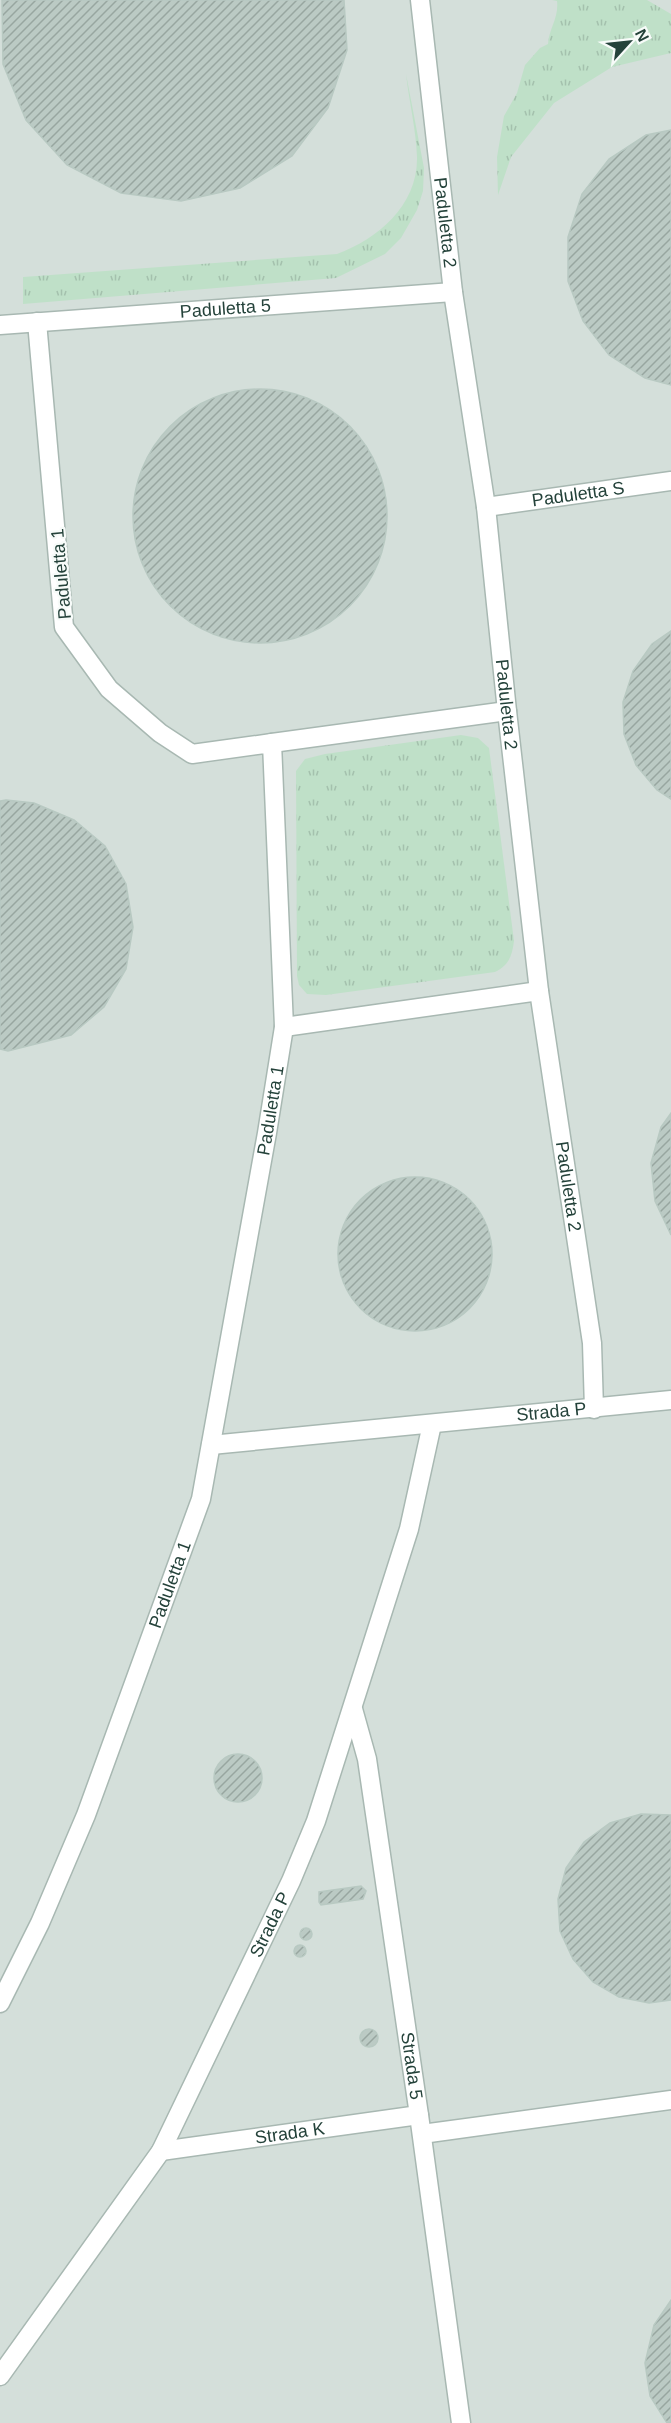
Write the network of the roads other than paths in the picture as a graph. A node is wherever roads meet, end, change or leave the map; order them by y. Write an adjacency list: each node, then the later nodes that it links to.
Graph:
1 (420, 0): 2 (lane, Paduletta 2)
2 (453, 292): 3 (lane, Paduletta 5); 6 (lane, Paduletta 2)
3 (37, 322): 4 (lane, Paduletta 5); 8 (lane, Paduletta 1)
4 (0, 325)
5 (671, 481): 6 (lane, Paduletta S)
6 (486, 507): 7 (lane, Paduletta 2)
7 (507, 711): 8 (lane); 9 (lane, Paduletta 2)
8 (272, 743): 10 (lane, Paduletta 1)
9 (539, 992): 10 (lane); 12 (lane, Paduletta 2)
10 (284, 1027): 14 (lane, Paduletta 1)
11 (671, 1400): 12 (lane, Strada P)
12 (594, 1409): 13 (lane, Strada P)
13 (432, 1424): 14 (lane, Strada P); 15 (lane, Strada P)
14 (211, 1445): 16 (lane, Paduletta 1)
15 (353, 1709): 18 (lane, Strada 5); 19 (lane, Strada P)
16 (0, 2003)
17 (671, 2100): 18 (lane, Strada K)
18 (420, 2125): 19 (lane, Strada K); 21 (lane, Strada 5)
19 (160, 2151): 20 (lane, Strada P)
20 (0, 2376)
21 (461, 2423)

